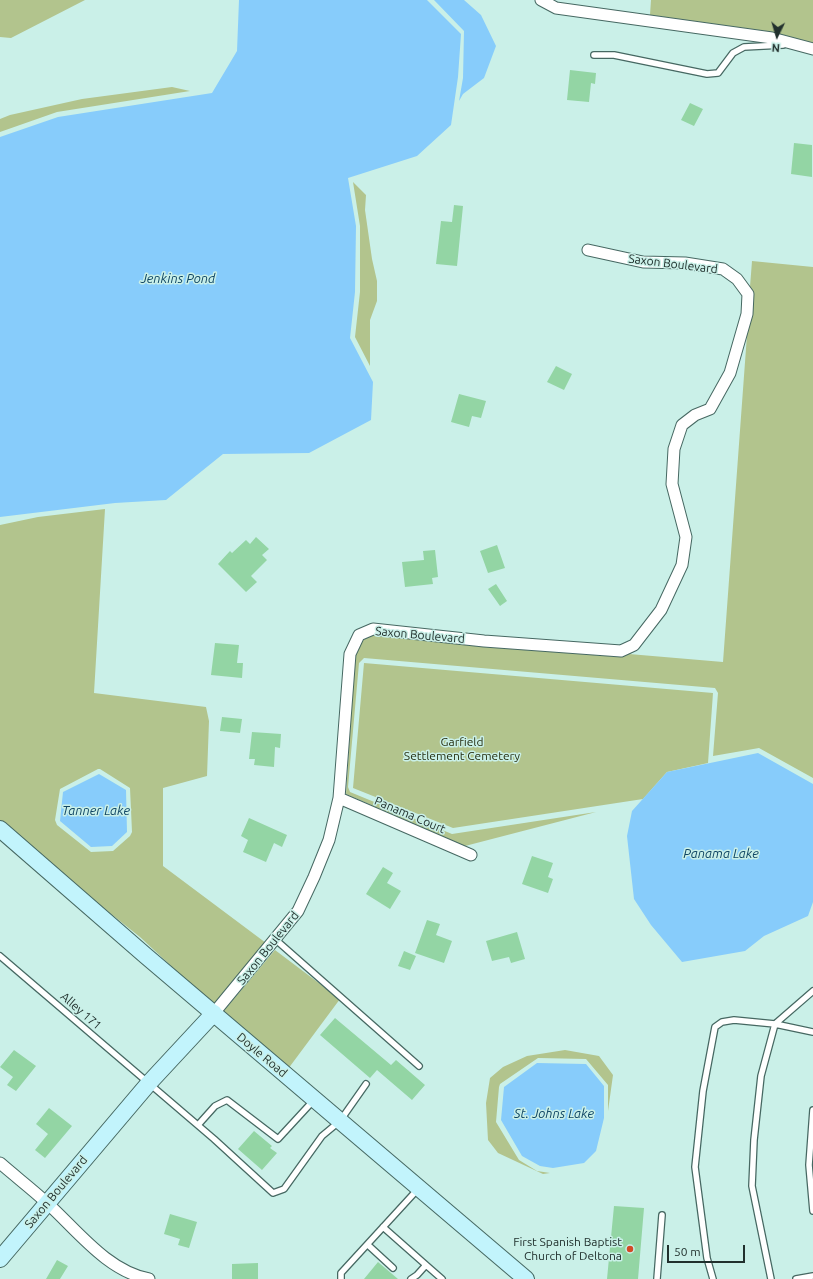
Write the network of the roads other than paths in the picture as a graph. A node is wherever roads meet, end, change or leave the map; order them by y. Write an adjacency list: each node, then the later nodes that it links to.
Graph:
1 (541, 0): 2 (street)
2 (790, 44): 3 (street); 4 (lane)
3 (813, 50)
4 (594, 55)
5 (588, 250): 6 (street, Saxon Boulevard)
6 (339, 798): 8 (street, Panama Court); 9 (street, Saxon Boulevard)
7 (0, 829): 12 (main road, Doyle Road)
8 (471, 855)
9 (276, 940): 12 (street, Saxon Boulevard); 15 (lane)
10 (0, 956): 16 (lane, Alley 171)
11 (813, 991): 13 (lane)
12 (214, 1014): 16 (main road, Saxon Boulevard); 18 (main road, Doyle Road)
13 (775, 1024): 14 (lane); 39 (lane); 40 (lane)
14 (813, 1032)
15 (419, 1066)
16 (149, 1083): 21 (lane, Alley 171); 24 (main road, Saxon Boulevard)
17 (366, 1084): 20 (lane)
18 (315, 1099): 20 (main road, Doyle Road); 21 (lane)
19 (813, 1110): 25 (lane)
20 (340, 1121): 21 (lane, Alley 171); 23 (main road, Doyle Road)
21 (198, 1125)
22 (0, 1163): 24 (street)
23 (418, 1188): 27 (lane); 37 (main road, Doyle Road)
24 (46, 1203): 29 (main road, Saxon Boulevard); 33 (street)
25 (813, 1211)
26 (662, 1215): 38 (lane)
27 (383, 1227): 28 (lane); 30 (lane)
28 (368, 1244): 31 (lane); 34 (lane)
29 (0, 1259)
30 (426, 1265): 35 (lane); 36 (lane)
31 (393, 1268)
32 (813, 1276): 41 (lane)
33 (149, 1279)
34 (341, 1279)
35 (411, 1279)
36 (442, 1279)
37 (526, 1279)
38 (657, 1279)
39 (713, 1279)
40 (771, 1279)
41 (796, 1279)

